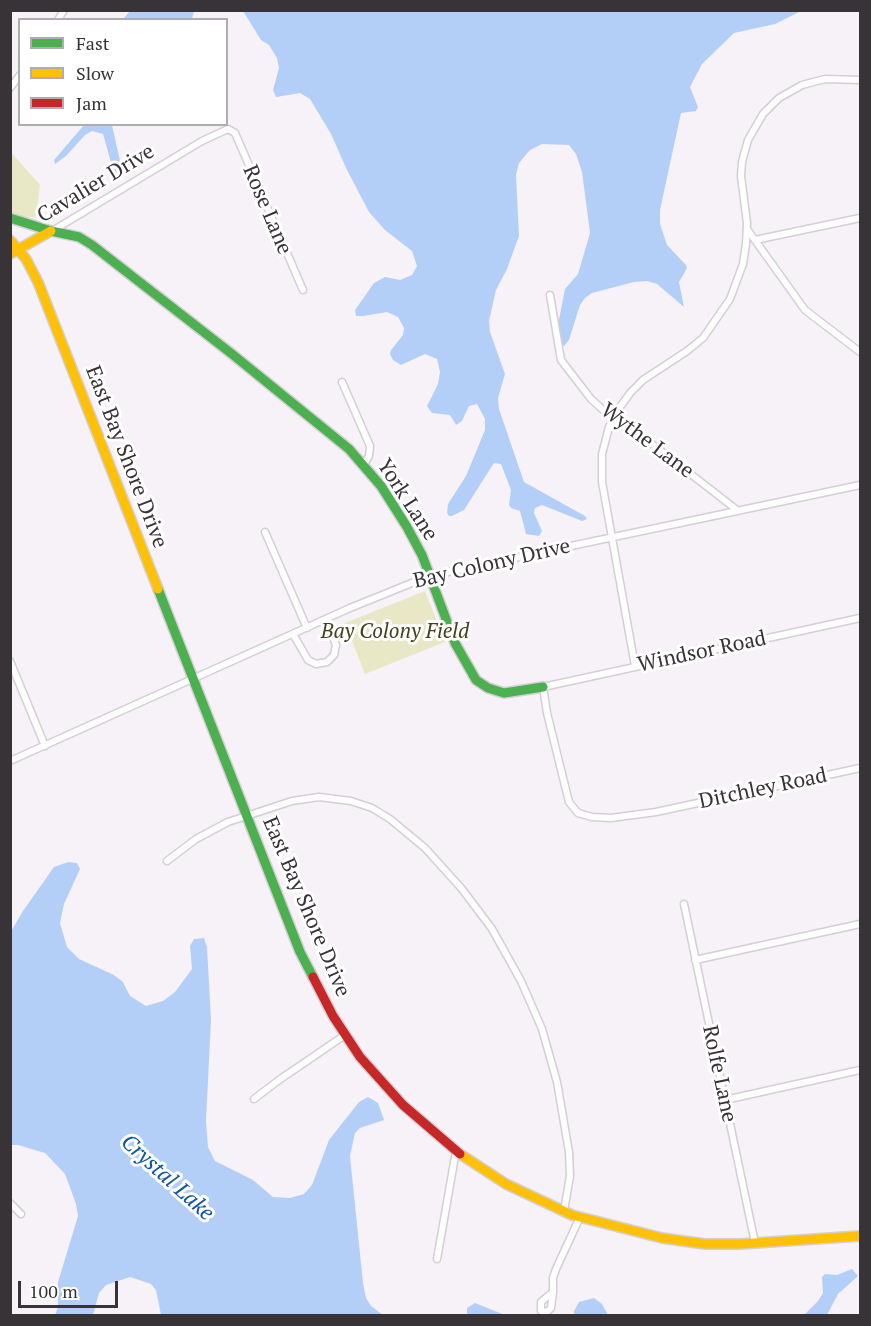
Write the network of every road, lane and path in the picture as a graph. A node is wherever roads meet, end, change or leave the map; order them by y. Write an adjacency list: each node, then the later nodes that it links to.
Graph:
1 (861, 80): 5 (street)
2 (231, 130): 6 (street, Cavalier Drive); 10 (street, Rose Lane)
3 (10, 218): 6 (street, York Lane)
4 (861, 218): 8 (street)
5 (747, 228): 8 (street); 14 (street)
6 (51, 231): 9 (street, Cavalier Drive); 15 (street, York Lane)
7 (10, 240): 9 (street, East Bay Shore Drive)
8 (755, 240): 12 (street)
9 (14, 252): 27 (street, East Bay Shore Drive)
10 (303, 290)
11 (550, 295): 14 (street, Wythe Lane)
12 (861, 352)
13 (342, 382): 15 (street)
14 (613, 419): 17 (street, Wythe Lane); 19 (street)
15 (364, 464): 20 (street, York Lane)
16 (861, 485): 17 (street, Bay Colony Drive)
17 (737, 510): 19 (street, Bay Colony Drive)
18 (265, 532): 23 (street)
19 (612, 536): 20 (street, Bay Colony Drive); 26 (street)
20 (429, 576): 22 (street, Bay Colony Drive); 28 (street, York Lane)
21 (861, 618): 26 (street, Windsor Road)
22 (326, 619): 23 (street, Bay Colony Drive); 24 (street)
23 (307, 628): 24 (street, Bay Colony Drive)
24 (293, 634): 27 (street, Bay Colony Drive)
25 (10, 661): 29 (street)
26 (635, 666): 28 (street, Windsor Road)
27 (194, 678): 29 (street, Bay Colony Drive); 32 (street, East Bay Shore Drive)
28 (543, 687): 31 (street, Ditchley Road)
29 (45, 746): 30 (street, Bay Colony Drive)
30 (10, 761)
31 (861, 768)
32 (248, 816): 33 (street); 37 (street, East Bay Shore Drive); 43 (street)
33 (166, 861)
34 (684, 904): 36 (street, Rolfe Lane)
35 (861, 924): 36 (street)
36 (695, 960): 40 (street, Rolfe Lane)
37 (345, 1035): 39 (street); 41 (street, East Bay Shore Drive)
38 (861, 1070): 40 (street)
39 (254, 1099)
40 (725, 1100): 47 (street, Rolfe Lane)
41 (456, 1151): 43 (street, East Bay Shore Drive); 48 (street)
42 (10, 1203): 44 (street)
43 (564, 1211): 45 (street, East Bay Shore Drive)
44 (21, 1214)
45 (580, 1217): 47 (street, East Bay Shore Drive); 49 (street)
46 (861, 1236): 47 (street, East Bay Shore Drive)
47 (755, 1243)
48 (438, 1259)
49 (553, 1292)

